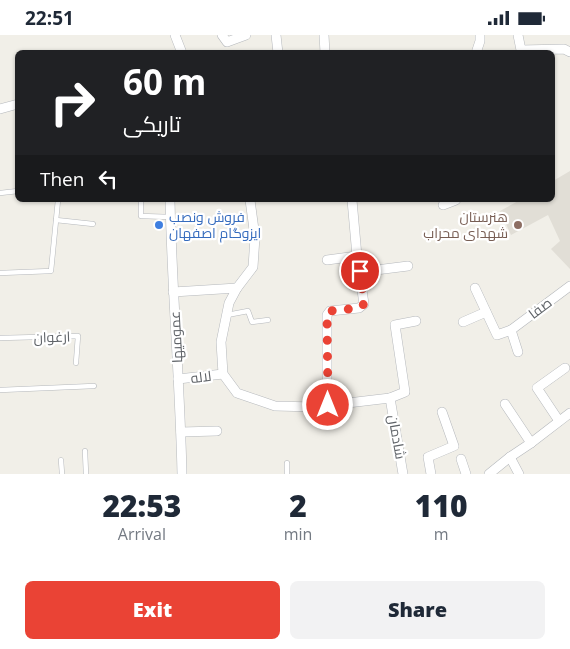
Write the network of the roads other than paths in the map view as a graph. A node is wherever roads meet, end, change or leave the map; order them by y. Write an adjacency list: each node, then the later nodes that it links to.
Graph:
1 (175, 35): 8 (street)
2 (222, 35): 3 (street)
3 (246, 35)
4 (276, 35): 9 (street)
5 (324, 35): 10 (street)
6 (480, 35): 11 (street)
7 (518, 35): 12 (street)
8 (181, 50)
9 (278, 50)
10 (325, 50)
11 (477, 50)
12 (520, 50)
13 (542, 50): 14 (street)
14 (570, 52)
15 (15, 106): 16 (street)
16 (0, 109)
17 (15, 191): 18 (lane)
18 (0, 193)
19 (58, 202): 27 (lane)
20 (141, 202): 26 (lane)
21 (170, 202): 26 (street, عمومیها)
22 (250, 202): 36 (street)
23 (352, 202): 29 (street)
24 (451, 202): 25 (street)
25 (443, 205)
26 (170, 217): 37 (street, عمومیها)
27 (56, 220): 28 (lane); 33 (lane)
28 (93, 224)
29 (357, 256): 30 (street); 32 (street)
30 (327, 260)
31 (408, 266): 32 (street)
32 (360, 271): 54 (street)
33 (0, 273)
34 (570, 286): 43 (street, صفا)
35 (475, 288): 38 (street)
36 (237, 289): 37 (street); 39 (street)
37 (173, 292): 49 (street, عمومیها)
38 (486, 312): 42 (street); 43 (street)
39 (226, 316): 40 (lane); 48 (street)
40 (268, 320)
41 (416, 321): 52 (street)
42 (463, 322)
43 (511, 330): 45 (street)
44 (0, 338): 46 (lane, ارغوان)
45 (518, 352)
46 (76, 363)
47 (565, 368): 57 (street)
48 (223, 374): 49 (street, لاله); 54 (street, شادمان)
49 (178, 379): 59 (street, عمومیها)
50 (94, 386): 51 (lane)
51 (0, 390)
52 (390, 398): 54 (street, شادمان); 70 (street, شادمان)
53 (505, 404): 60 (street)
54 (328, 405)
55 (442, 412): 71 (street)
56 (570, 413): 57 (street)
57 (559, 421): 60 (street)
58 (218, 431): 59 (street)
59 (181, 432): 68 (street, عمومیها)
60 (531, 443): 62 (street)
61 (85, 451): 67 (lane)
62 (510, 457): 73 (street); 74 (street)
63 (461, 459): 72 (street)
64 (62, 460): 66 (lane)
65 (287, 463): 69 (lane)
66 (62, 474)
67 (86, 474)
68 (182, 474)
69 (287, 474)
70 (403, 474)
71 (431, 474)
72 (466, 474)
73 (489, 474)
74 (519, 474)

